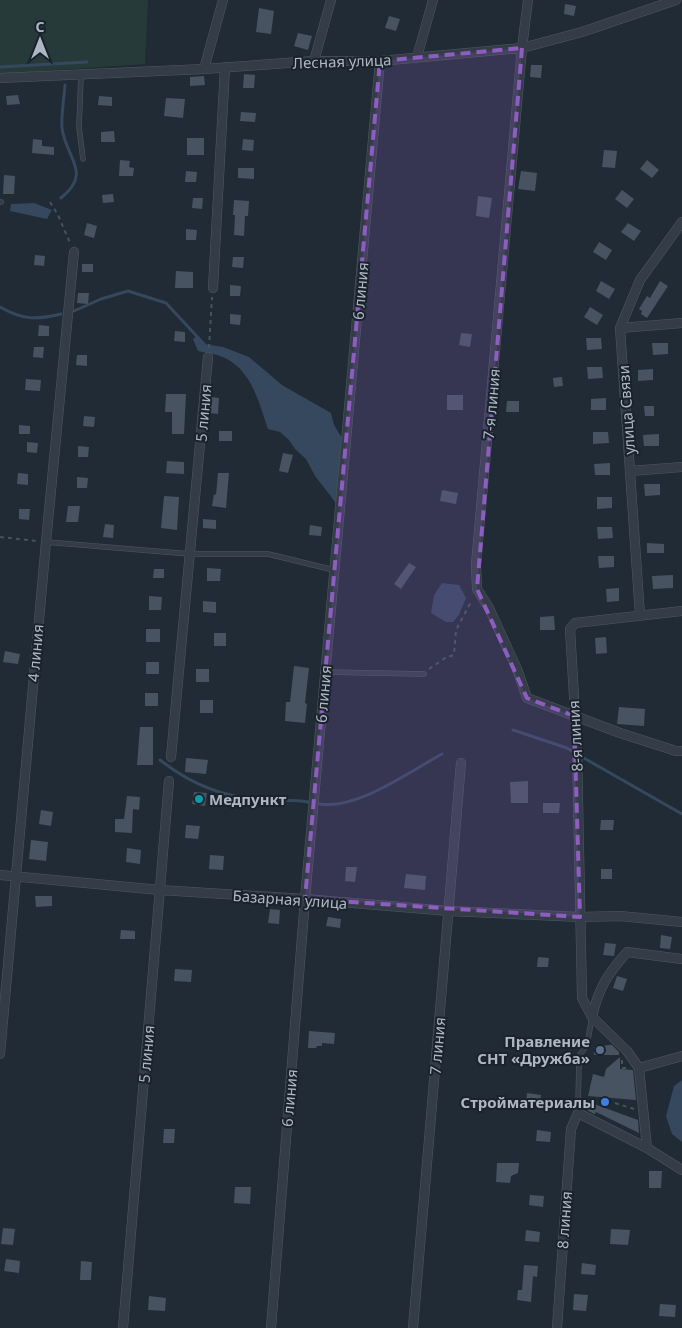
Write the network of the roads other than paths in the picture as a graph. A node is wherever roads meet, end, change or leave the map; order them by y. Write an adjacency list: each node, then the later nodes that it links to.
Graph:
1 (223, 0): 11 (street)
2 (331, 0): 8 (street)
3 (434, 0): 7 (street)
4 (528, 0): 6 (street, 7-я линия)
5 (676, 0): 6 (street, Лесная улица)
6 (522, 48): 7 (street, Лесная улица); 30 (street, 7-я линия)
7 (417, 57): 9 (street, Лесная улица)
8 (314, 61): 9 (street, Лесная улица); 10 (street, Лесная улица)
9 (380, 61): 25 (street, 6 линия)
10 (225, 67): 11 (street, Лесная улица); 17 (street)
11 (204, 69): 12 (street, Лесная улица)
12 (81, 75): 13 (street, Лесная улица); 14 (lane)
13 (0, 78)
14 (83, 159)
15 (682, 222): 19 (street, улица Связи)
16 (74, 252): 23 (street, 4 линия)
17 (212, 288)
18 (682, 323): 19 (street)
19 (620, 328): 22 (street, улица Связи)
20 (208, 358): 24 (street, 5 линия)
21 (682, 467): 22 (street)
22 (630, 471): 27 (street, улица Связи)
23 (46, 542): 24 (lane); 36 (street, 4 линия)
24 (190, 554): 25 (lane); 32 (street, 5 линия)
25 (335, 570): 28 (street, 6 линия)
26 (682, 611): 27 (street, 8-я линия)
27 (640, 615): 30 (street, 8-я линия)
28 (325, 672): 29 (lane); 38 (street, 6 линия)
29 (424, 674)
30 (574, 716): 31 (street, 7-я линия); 40 (street, 8-я линия)
31 (682, 751)
32 (171, 757)
33 (461, 763): 39 (street, 7 линия)
34 (169, 781): 37 (street, 5 линия)
35 (0, 875): 36 (street, Базарная улица)
36 (15, 876): 37 (street, Базарная улица); 44 (street, 4 линия)
37 (160, 890): 38 (street, Базарная улица); 50 (street, 5 линия)
38 (305, 899): 39 (street, Базарная улица); 51 (street, 6 линия)
39 (449, 911): 40 (street, Базарная улица); 52 (street, 7 линия)
40 (580, 917): 41 (street, Базарная улица); 43 (street, 8-я линия)
41 (682, 922)
42 (682, 959): 43 (street)
43 (592, 1017): 46 (street); 47 (lane)
44 (0, 1054)
45 (682, 1056): 46 (street)
46 (639, 1068): 48 (street)
47 (578, 1113): 48 (street); 53 (street, 8 линия)
48 (647, 1148): 49 (street)
49 (682, 1170)
50 (123, 1328)
51 (271, 1328)
52 (413, 1328)
53 (557, 1328)

